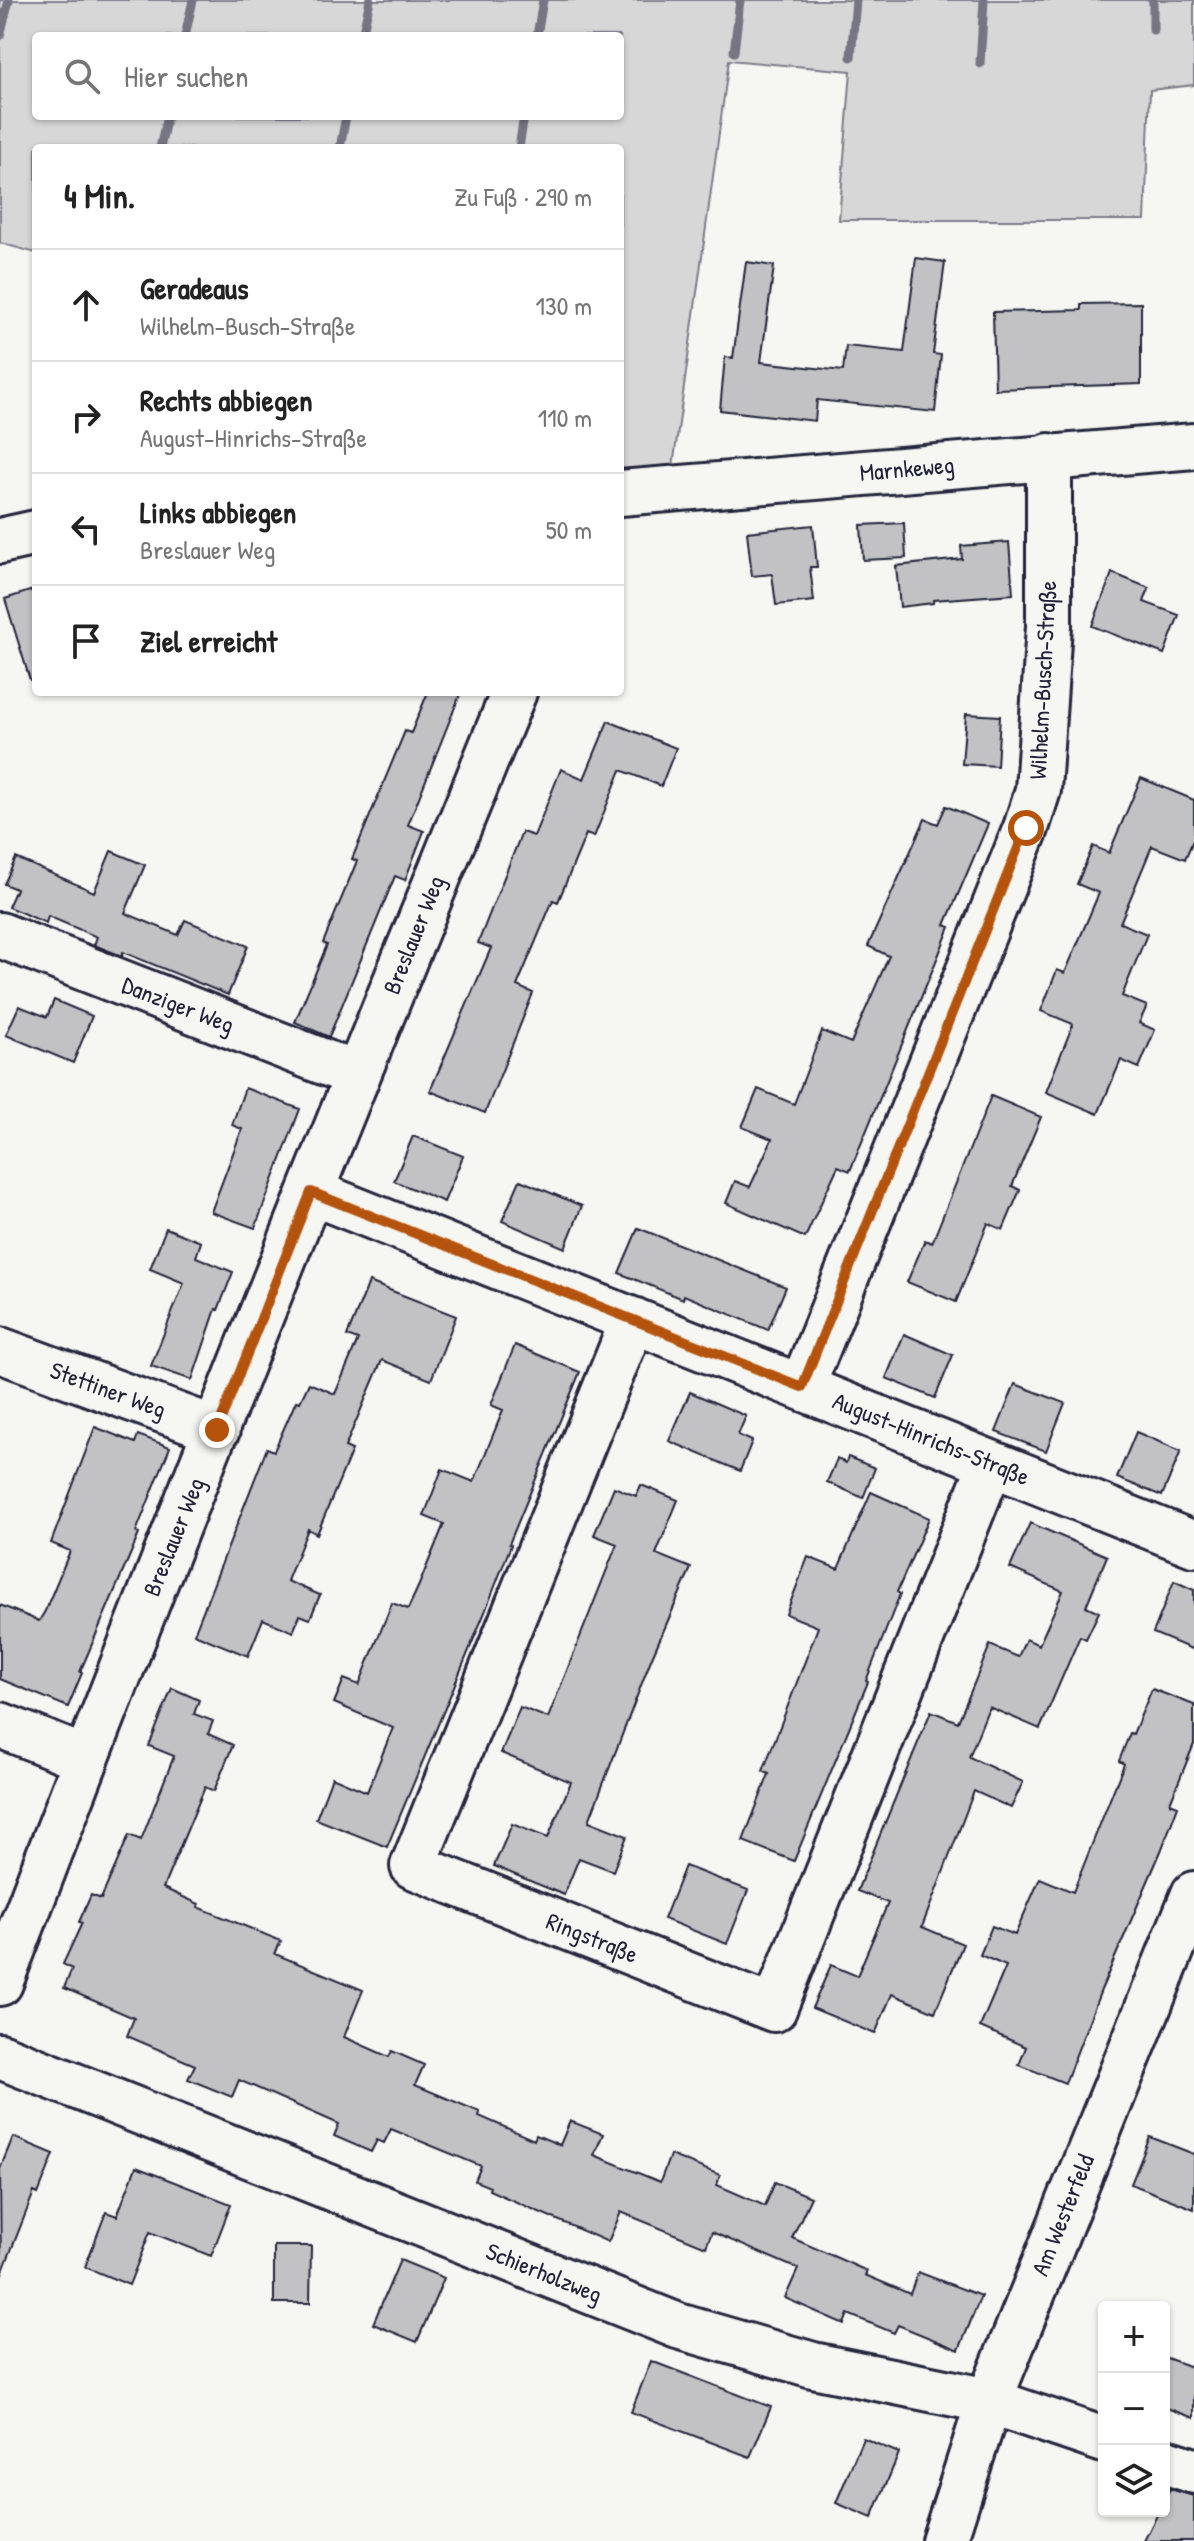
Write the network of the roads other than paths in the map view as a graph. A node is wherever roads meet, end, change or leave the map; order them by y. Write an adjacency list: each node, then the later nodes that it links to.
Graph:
1 (1194, 446): 2 (street, Marnkeweg)
2 (1049, 456): 3 (street, Marnkeweg); 12 (street, Wilhelm-Busch-Straße)
3 (624, 493)
4 (32, 534): 5 (street)
5 (0, 541)
6 (512, 696): 8 (street, Breslauer Weg)
7 (0, 935): 8 (street, Danziger Weg)
8 (357, 1075): 9 (street, Breslauer Weg)
9 (311, 1192): 10 (street, August-Hinrichs-Straße); 13 (street, Breslauer Weg)
10 (633, 1320): 12 (street, August-Hinrichs-Straße); 14 (street, Ringstraße)
11 (0, 1350): 13 (street, Stettiner Weg)
12 (802, 1387): 14 (street, August-Hinrichs-Straße)
13 (217, 1430): 17 (street, Breslauer Weg)
14 (991, 1463): 15 (street, August-Hinrichs-Straße)
15 (1194, 1544)
16 (0, 1725): 17 (street)
17 (86, 1759): 19 (street, Breslauer Weg)
18 (1194, 1894): 21 (street, Am Westerfeld)
19 (0, 1983)
20 (0, 2056): 21 (street, Schierholzweg)
21 (989, 2401): 22 (street, Schierholzweg); 25 (street, Am Westerfeld)
22 (1098, 2438)
23 (1170, 2463): 24 (street)
24 (1194, 2471)
25 (944, 2541)

